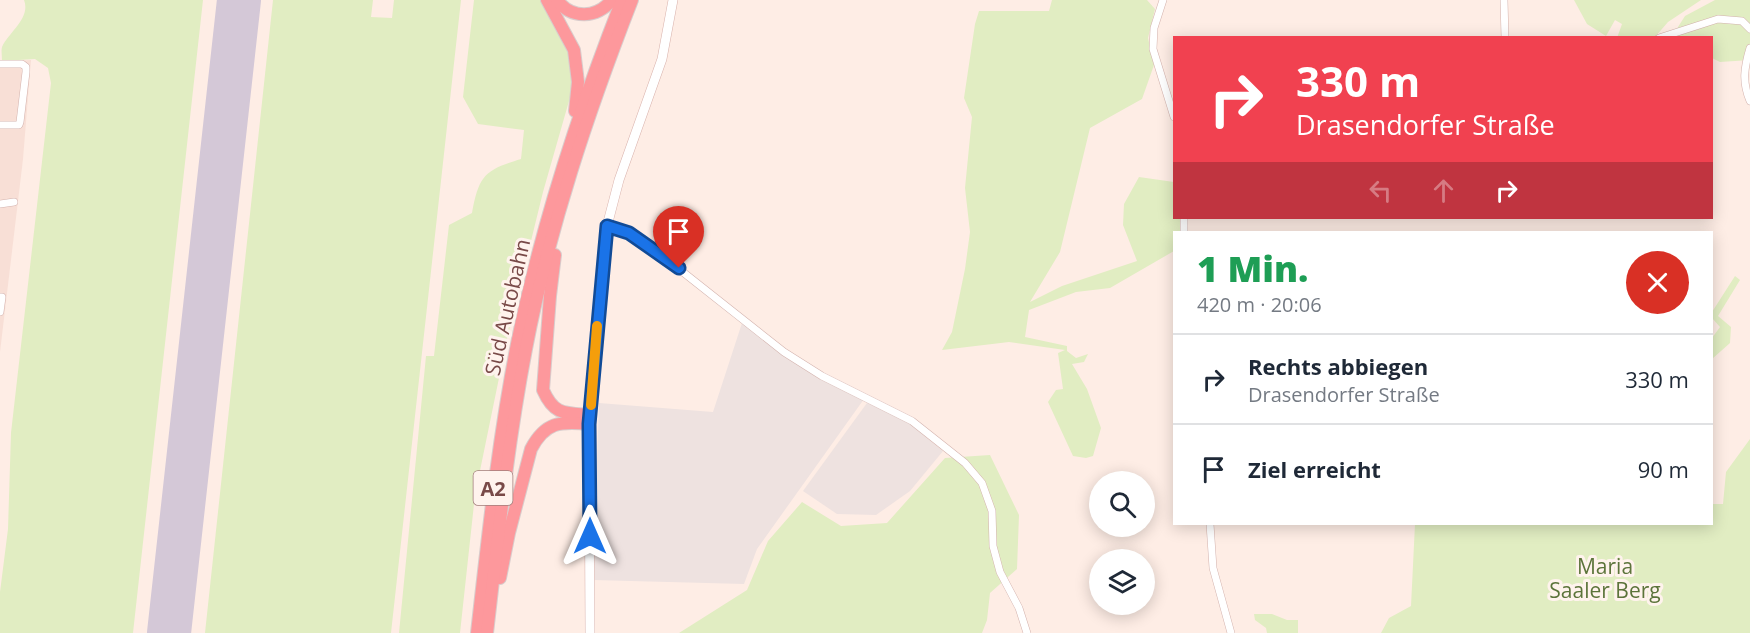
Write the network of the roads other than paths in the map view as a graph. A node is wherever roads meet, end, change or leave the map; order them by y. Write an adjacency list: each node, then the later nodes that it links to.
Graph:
1 (547, 0): 17 (highway)
2 (557, 0): 3 (highway)
3 (612, 0)
4 (622, 0): 17 (highway, Süd Autobahn / A2)
5 (632, 0): 20 (highway, Süd Autobahn / A2)
6 (673, 0): 21 (main road)
7 (1162, 0): 15 (street)
8 (1504, 0): 10 (street)
9 (1750, 29): 11 (street)
10 (1505, 36)
11 (1665, 36)
12 (1750, 48): 14 (street)
13 (0, 64): 16 (street)
14 (1750, 101)
15 (1173, 114)
16 (0, 125)
17 (572, 136): 26 (highway, Süd Autobahn / A2)
18 (14, 202): 19 (street)
19 (0, 204)
20 (556, 224): 24 (highway); 26 (highway, Süd Autobahn / A2)
21 (607, 226): 24 (main road); 28 (street)
22 (1, 297): 23 (street)
23 (0, 312)
24 (589, 419): 26 (highway); 27 (main road)
25 (1210, 525): 29 (street)
26 (484, 632)
27 (590, 633)
28 (1027, 633)
29 (1231, 633)

